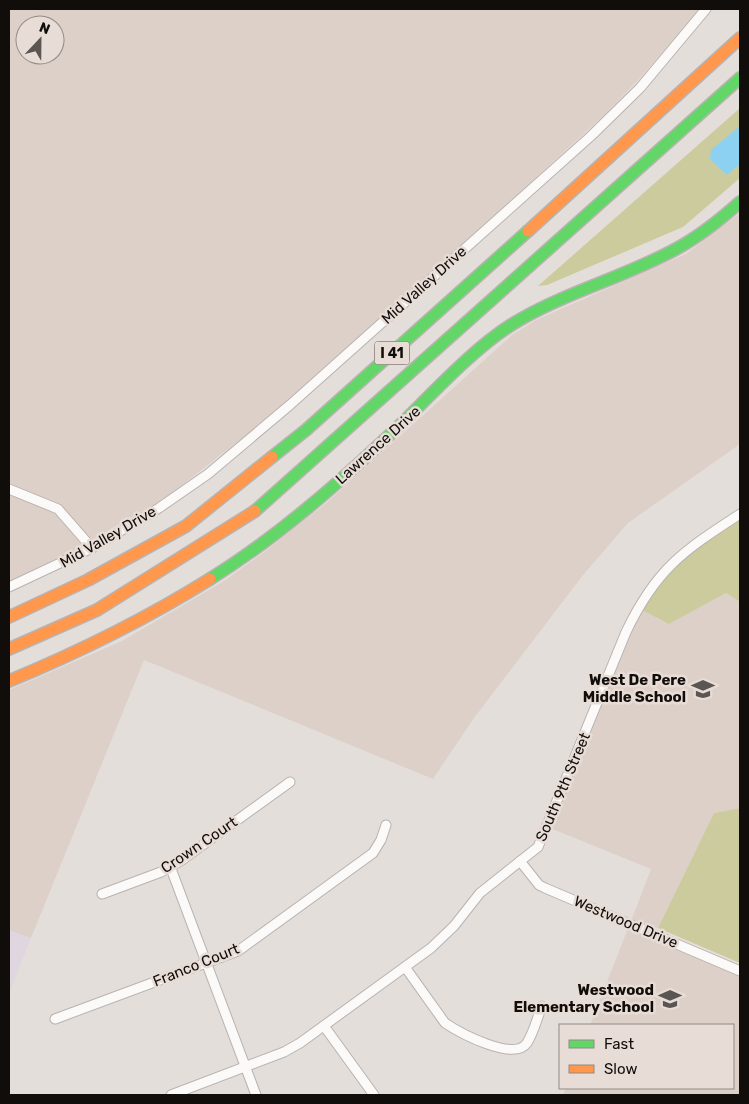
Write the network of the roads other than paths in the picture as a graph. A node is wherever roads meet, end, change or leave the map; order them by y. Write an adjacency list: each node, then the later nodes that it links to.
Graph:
1 (706, 9): 7 (street, Mid Valley Drive)
2 (740, 38): 9 (main road, I 41)
3 (740, 78): 10 (main road, I 41)
4 (740, 202): 11 (main road, Lawrence Drive)
5 (9, 489): 7 (street)
6 (740, 514): 14 (street, South 9th Street)
7 (92, 548): 8 (street, Mid Valley Drive)
8 (9, 587)
9 (9, 617)
10 (9, 649)
11 (9, 681)
12 (290, 782): 15 (street, Crown Court)
13 (386, 825): 17 (street, Franco Court)
14 (520, 861): 18 (street, South 9th Street); 19 (street, Westwood Drive)
15 (170, 866): 16 (street, Crown Court); 17 (street)
16 (102, 894)
17 (206, 963): 21 (street, Franco Court); 23 (street)
18 (405, 967): 20 (street); 22 (street, South 9th Street)
19 (740, 971)
20 (542, 1006)
21 (55, 1020)
22 (324, 1026): 23 (street, South 9th Street); 26 (street)
23 (245, 1067): 24 (street, South 9th Street); 25 (street)
24 (171, 1095)
25 (256, 1095)
26 (374, 1095)

